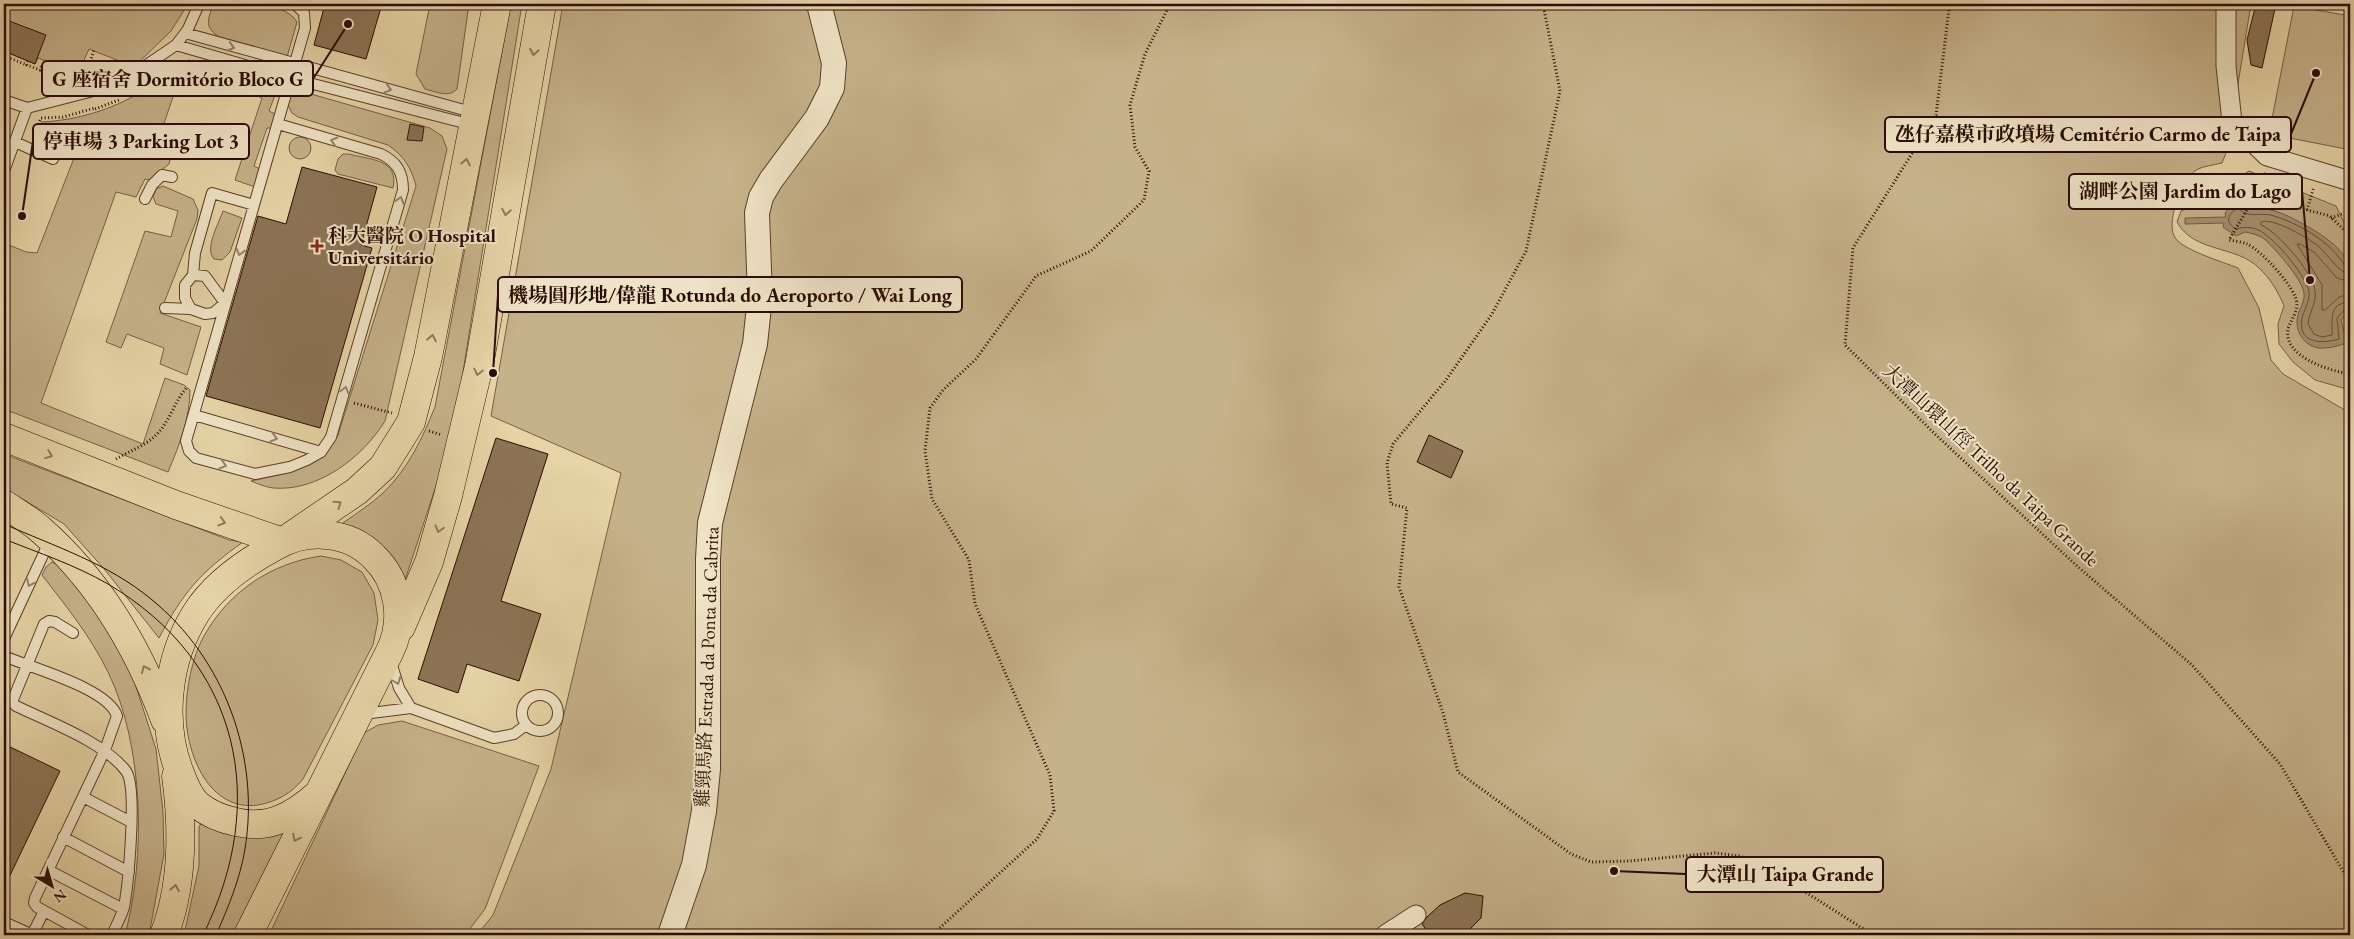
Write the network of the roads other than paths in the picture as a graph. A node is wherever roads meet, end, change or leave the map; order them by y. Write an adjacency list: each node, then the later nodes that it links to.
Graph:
1 (199, 4): 7 (lane)
2 (295, 4): 9 (lane)
3 (497, 4): 13 (main road)
4 (542, 4): 34 (main road, one-way to 34)
5 (819, 4): 58 (street, 雞頸馬路 Estrada da Ponta da Cabrita)
6 (2226, 4): 19 (street)
7 (184, 33): 8 (lane); 9 (lane, one-way to 9)
8 (176, 45): 10 (lane); 12 (lane)
9 (294, 65): 10 (lane); 13 (lane, one-way to 13)
10 (290, 78): 13 (lane); 14 (lane)
11 (4, 100): 12 (lane)
12 (27, 108): 15 (lane)
13 (474, 119): 31 (main road, one-way to 13)
14 (278, 124): 21 (lane); 28 (lane, one-way to 14)
15 (15, 142): 16 (lane); 17 (lane)
16 (54, 159)
17 (4, 171)
18 (172, 177): 20 (lane)
19 (2350, 180)
20 (146, 199)
21 (254, 205): 22 (lane); 23 (lane, one-way to 23)
22 (194, 275): 23 (lane); 25 (lane)
23 (226, 303): 25 (lane); 26 (lane)
24 (165, 308): 25 (lane)
25 (191, 309)
26 (194, 415): 28 (lane, one-way to 28); 28 (lane, one-way to 28)
27 (4, 436): 31 (main road, one-way to 31)
28 (321, 452)
29 (4, 504): 30 (main road)
30 (50, 539): 33 (lane, one-way to 33); 40 (main road, one-way to 30)
31 (283, 542): 34 (main road); 40 (main road)
32 (73, 633): 36 (lane)
33 (4, 639)
34 (391, 649): 37 (lane, one-way to 37); 38 (main road)
35 (4, 656): 36 (lane)
36 (27, 666): 41 (lane); 41 (lane)
37 (411, 708): 38 (lane); 39 (lane)
38 (355, 721): 43 (main road)
39 (526, 725)
40 (169, 730): 42 (main road)
41 (105, 750): 44 (lane); 45 (lane)
42 (174, 758): 43 (main road); 56 (main road, one-way to 42)
43 (317, 794): 57 (main road, one-way to 57)
44 (83, 797): 45 (lane); 46 (lane)
45 (132, 822): 48 (lane)
46 (63, 837): 47 (lane); 48 (lane)
47 (48, 870): 49 (lane); 50 (lane)
48 (129, 872): 49 (lane)
49 (123, 909): 55 (lane)
50 (44, 911): 53 (lane); 54 (lane)
51 (1416, 915): 59 (street)
52 (4, 922): 53 (lane)
53 (33, 935)
54 (88, 935)
55 (112, 935)
56 (164, 935)
57 (248, 935)
58 (670, 935)
59 (1385, 935)

